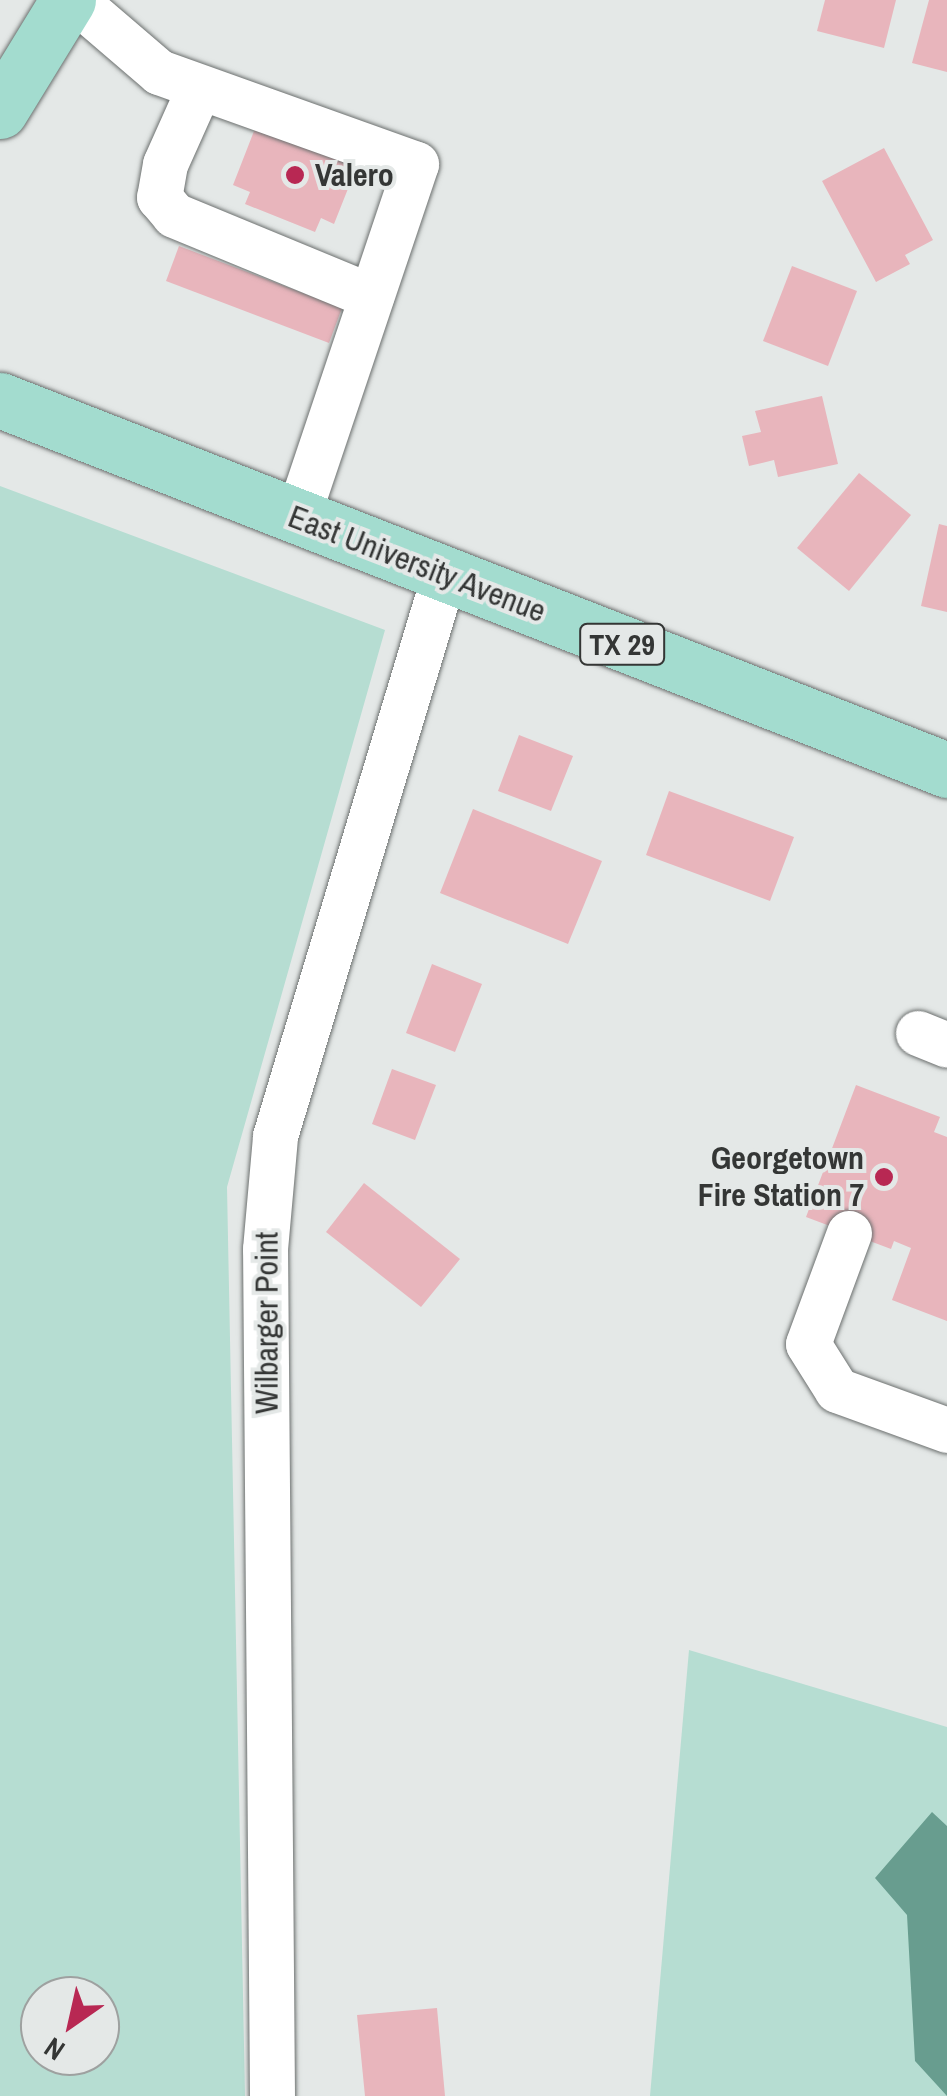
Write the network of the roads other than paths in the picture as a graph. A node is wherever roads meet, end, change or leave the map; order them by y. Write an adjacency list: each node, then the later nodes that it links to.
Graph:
1 (68, 0): 4 (main road)
2 (76, 0): 3 (street)
3 (198, 88): 5 (street); 5 (street)
4 (8, 97)
5 (371, 296): 7 (street)
6 (0, 400): 7 (main road, East University Avenue / TX 29)
7 (297, 516): 8 (main road, East University Avenue / TX 29)
8 (444, 574): 9 (main road, East University Avenue / TX 29); 12 (street, Wilbarger Point)
9 (947, 770)
10 (848, 1232): 11 (street)
11 (947, 1430)
12 (272, 2096)

